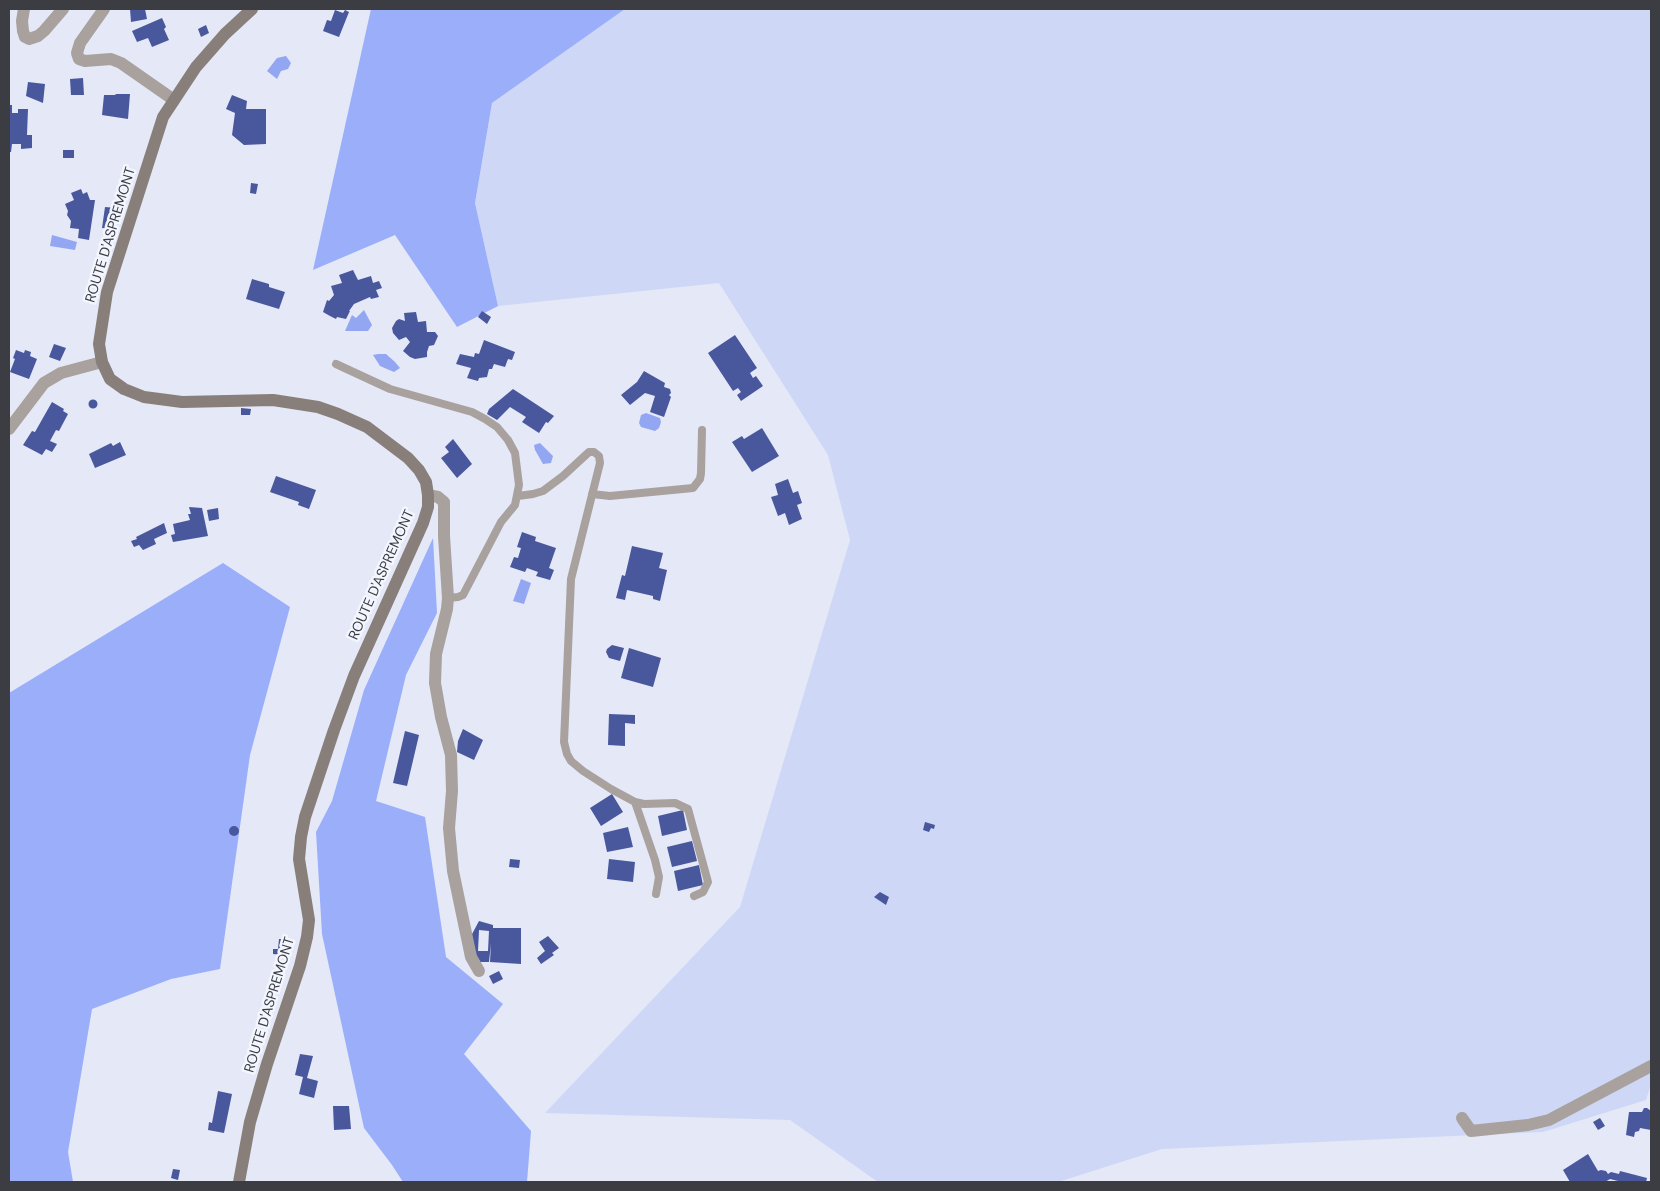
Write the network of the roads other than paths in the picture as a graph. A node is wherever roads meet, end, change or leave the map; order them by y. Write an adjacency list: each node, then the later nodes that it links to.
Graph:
1 (24, 9): 2 (street)
2 (63, 9)
3 (104, 9): 5 (street)
4 (252, 9): 5 (street, ROUTE D'ASPREMONT)
5 (174, 100): 6 (street, ROUTE D'ASPREMONT)
6 (102, 362): 8 (street); 11 (street, ROUTE D'ASPREMONT)
7 (336, 364): 12 (lane)
8 (9, 429)
9 (702, 430): 10 (lane)
10 (592, 494): 12 (lane); 14 (lane)
11 (428, 495): 13 (street); 20 (street, ROUTE D'ASPREMONT)
12 (518, 496): 13 (lane)
13 (448, 598): 17 (street)
14 (634, 802): 15 (lane); 16 (lane)
15 (656, 894)
16 (694, 896)
17 (478, 971)
18 (1651, 1066): 19 (street)
19 (1462, 1118)
20 (239, 1182)

